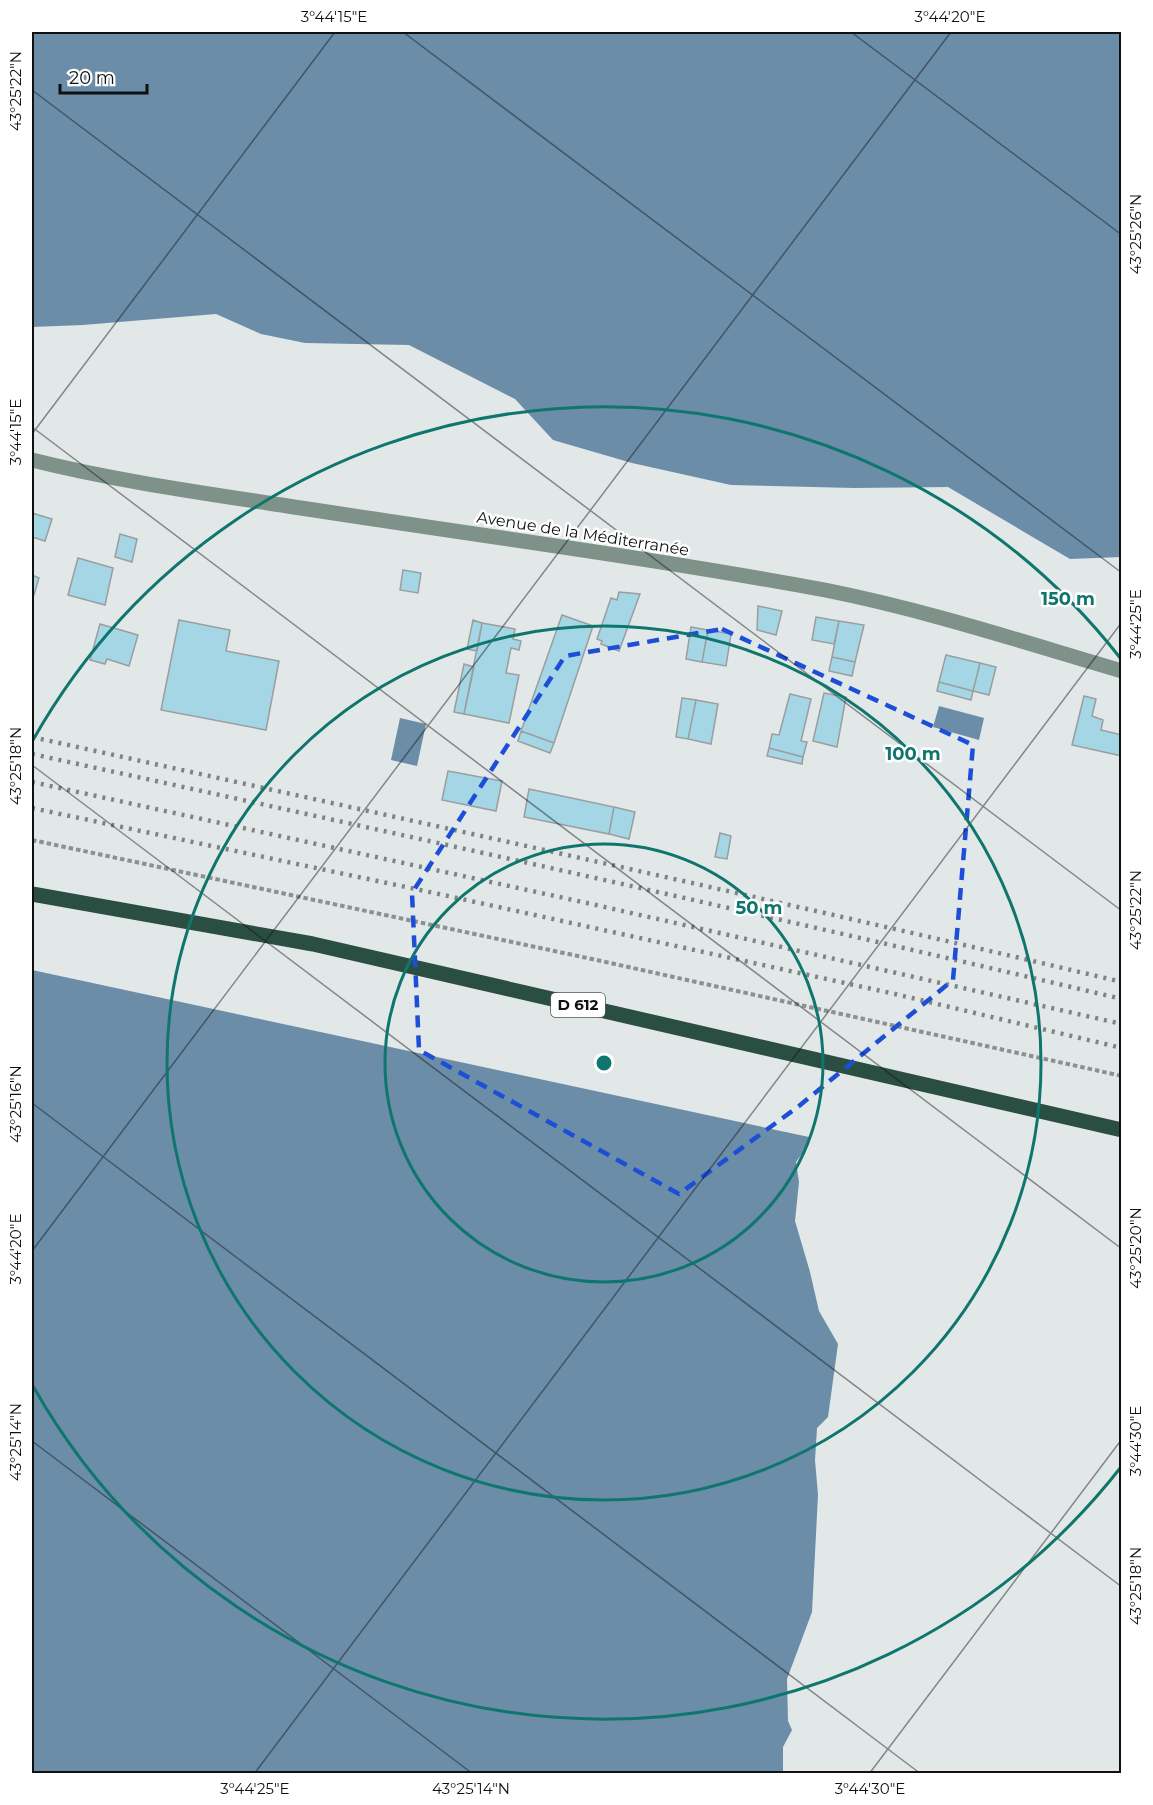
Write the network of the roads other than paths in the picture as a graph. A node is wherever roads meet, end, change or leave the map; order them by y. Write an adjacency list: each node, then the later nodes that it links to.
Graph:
1 (32, 460): 2 (street, Avenue de la Méditerranée)
2 (1122, 671)
3 (32, 894): 4 (main road, D 612)
4 (1122, 1130)

